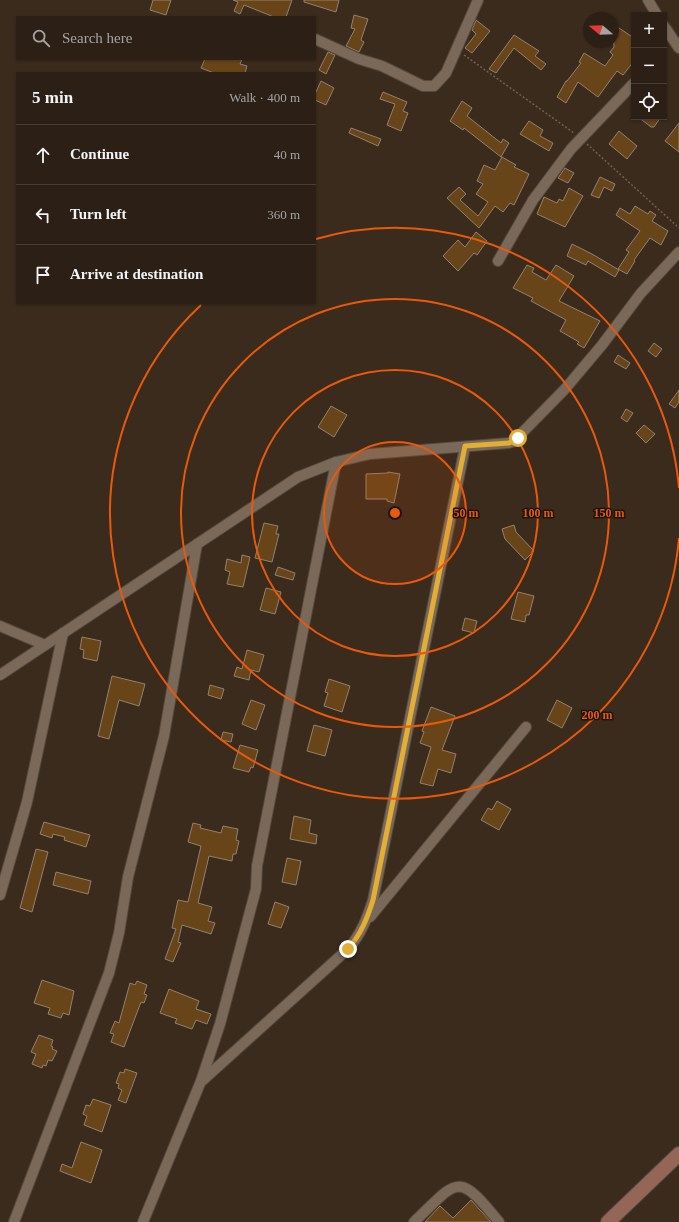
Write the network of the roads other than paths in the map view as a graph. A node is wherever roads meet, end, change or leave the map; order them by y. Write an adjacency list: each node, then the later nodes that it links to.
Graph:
1 (478, 0): 4 (street)
2 (648, 0): 3 (street)
3 (655, 12)
4 (316, 39)
5 (667, 39): 6 (street)
6 (679, 48)
7 (633, 84): 9 (street)
8 (679, 252): 10 (street)
9 (498, 261)
10 (465, 446): 11 (street); 19 (street)
11 (336, 462): 12 (street); 20 (street)
12 (197, 544): 14 (street); 22 (street)
13 (0, 626): 15 (street)
14 (63, 633): 15 (street); 18 (street)
15 (45, 645): 16 (street)
16 (0, 675)
17 (526, 726): 19 (street)
18 (0, 895)
19 (367, 922): 20 (street)
20 (201, 1081): 23 (street)
21 (679, 1154): 26 (main road)
22 (14, 1222)
23 (143, 1222)
24 (414, 1222): 25 (street)
25 (499, 1222)
26 (608, 1222)

